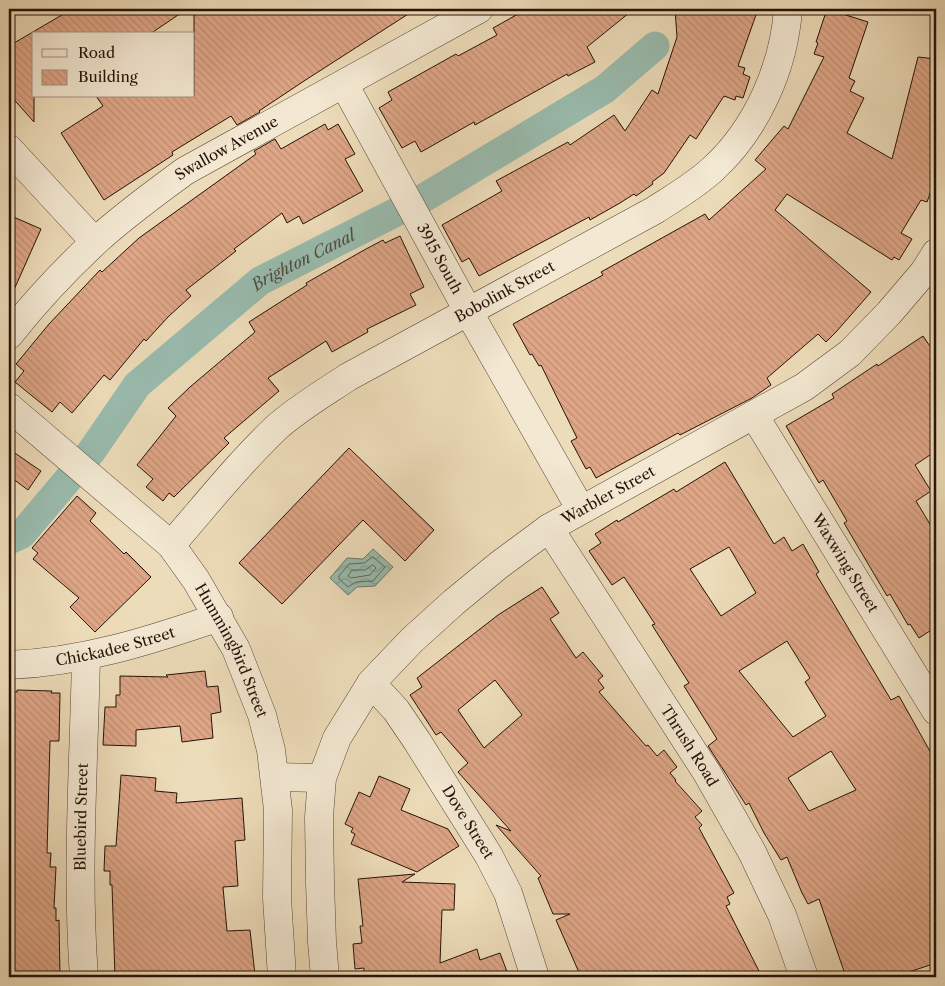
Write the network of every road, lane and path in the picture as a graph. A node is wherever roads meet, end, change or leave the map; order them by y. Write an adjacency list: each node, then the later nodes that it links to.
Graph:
1 (479, 9): 3 (street, Swallow Avenue)
2 (788, 9): 7 (street, Bobolink Street)
3 (344, 84): 5 (street, Swallow Avenue); 7 (street, 3915 South)
4 (9, 149): 5 (street)
5 (95, 242): 8 (street, Swallow Avenue)
6 (932, 270): 10 (street, Warbler Street)
7 (468, 311): 11 (street, 3915 South); 13 (street, Bobolink Street)
8 (9, 335)
9 (9, 407): 13 (street, Hummingbird Street)
10 (754, 416): 11 (street, Warbler Street); 18 (street, Waxwing Street)
11 (581, 510): 12 (street, Warbler Street)
12 (550, 528): 17 (street, Warbler Street); 25 (street, Thrush Road)
13 (171, 545): 14 (street, Hummingbird Street)
14 (219, 617): 15 (street, Chickadee Street); 19 (street, Hummingbird Street)
15 (86, 656): 16 (street, Chickadee Street); 21 (street, Bluebird Street)
16 (9, 665)
17 (371, 683): 20 (street, Warbler Street); 24 (street, Dove Street)
18 (936, 711)
19 (274, 777): 20 (street); 22 (street, Hummingbird Street)
20 (322, 778): 23 (street)
21 (84, 977)
22 (282, 977)
23 (325, 977)
24 (535, 977)
25 (804, 977)

